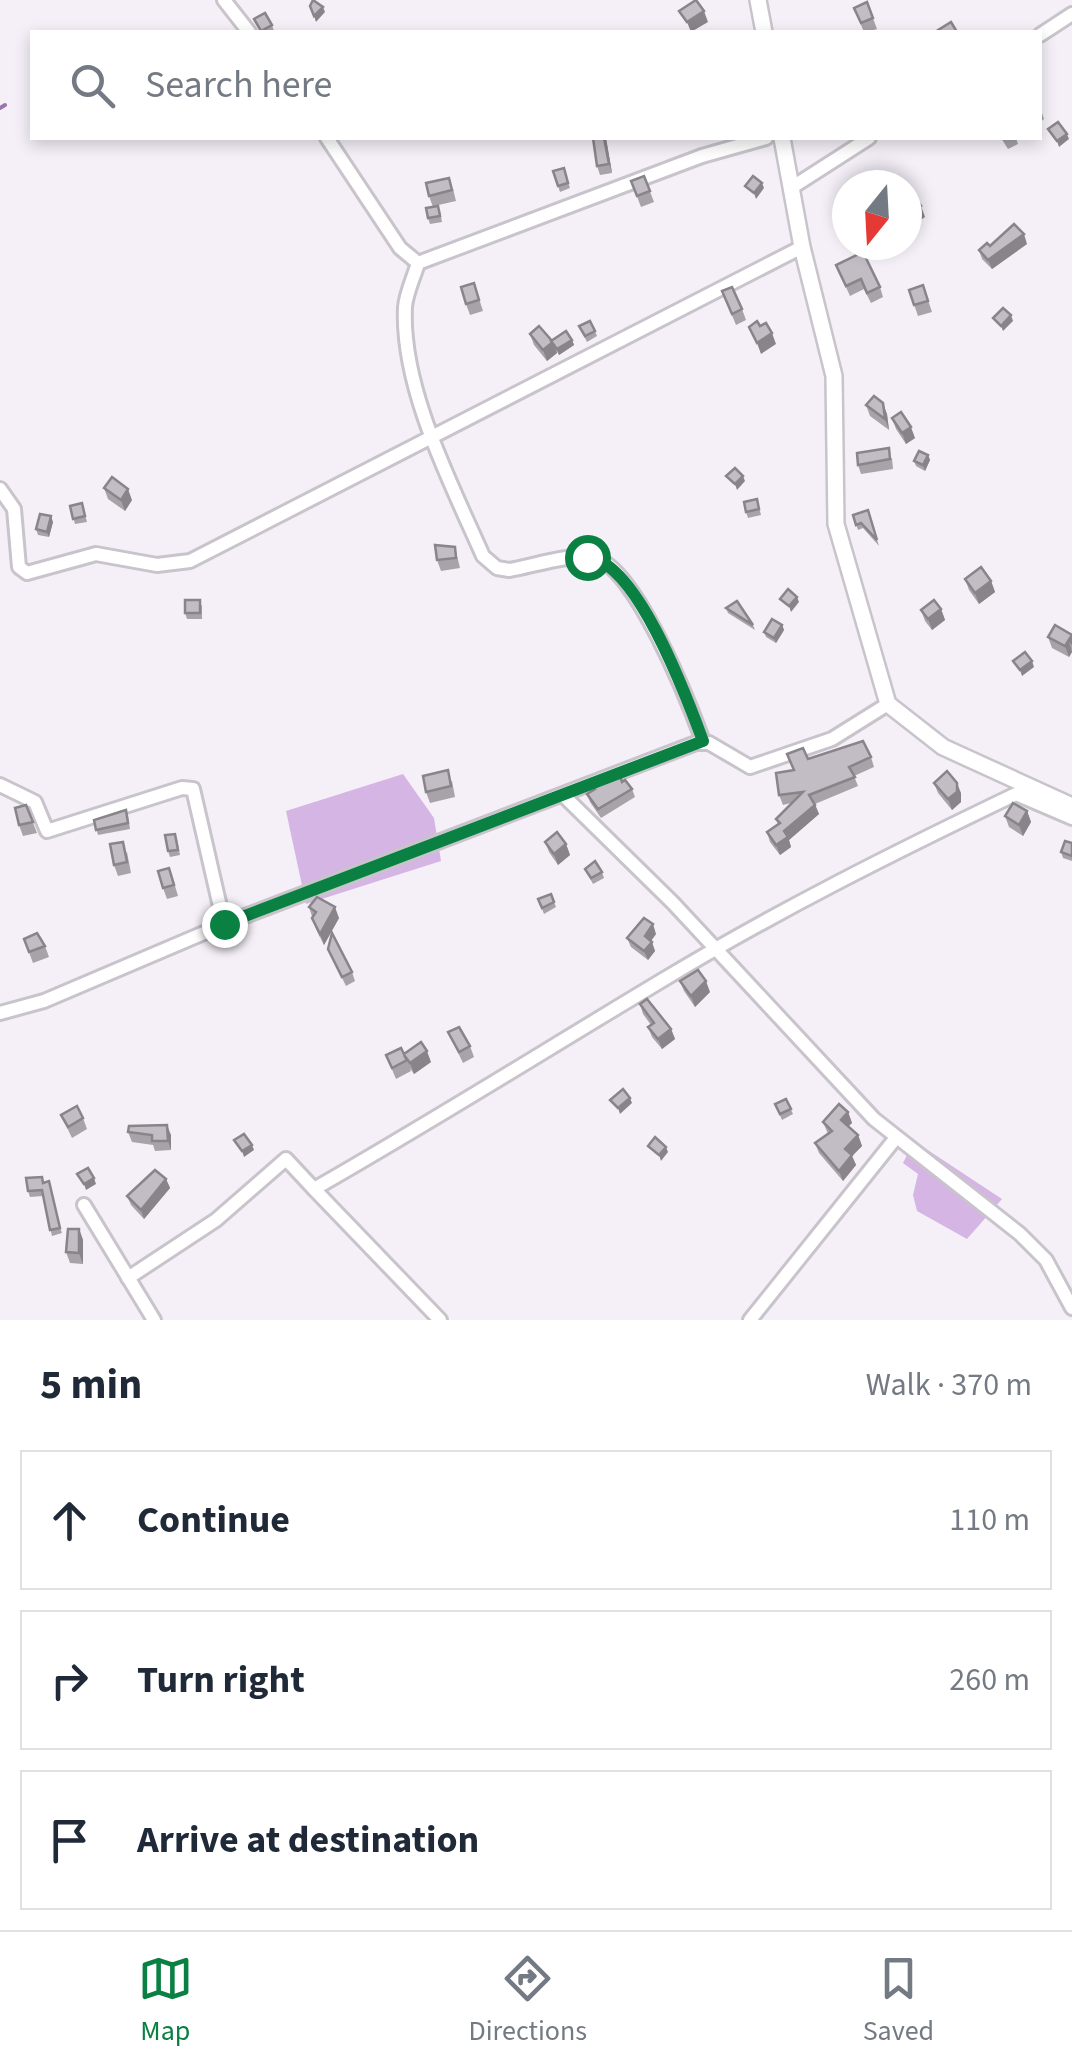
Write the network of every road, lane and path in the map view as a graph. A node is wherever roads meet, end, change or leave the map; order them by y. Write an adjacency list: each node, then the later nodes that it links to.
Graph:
1 (224, 0): 4 (street)
2 (758, 0): 5 (street)
3 (1072, 14): 6 (street)
4 (247, 30)
5 (764, 30)
6 (1042, 34)
7 (329, 140): 13 (street)
8 (760, 140): 13 (street)
9 (782, 140): 11 (street)
10 (866, 140): 11 (street)
11 (791, 188): 12 (street)
12 (802, 247): 14 (street); 16 (street)
13 (418, 263): 14 (street)
14 (432, 440): 15 (street); 17 (street)
15 (0, 488)
16 (888, 704): 17 (street); 20 (street)
17 (703, 741): 19 (street)
18 (0, 785): 22 (street)
19 (563, 795): 22 (street); 23 (street)
20 (1072, 806)
21 (1072, 818): 23 (street)
22 (224, 924): 24 (street)
23 (718, 950): 25 (street); 26 (street)
24 (0, 1012)
25 (895, 1138): 29 (street); 32 (street)
26 (314, 1189): 28 (street); 31 (street)
27 (84, 1205): 28 (street)
28 (128, 1278): 30 (street)
29 (1072, 1308)
30 (154, 1320)
31 (440, 1320)
32 (750, 1320)

